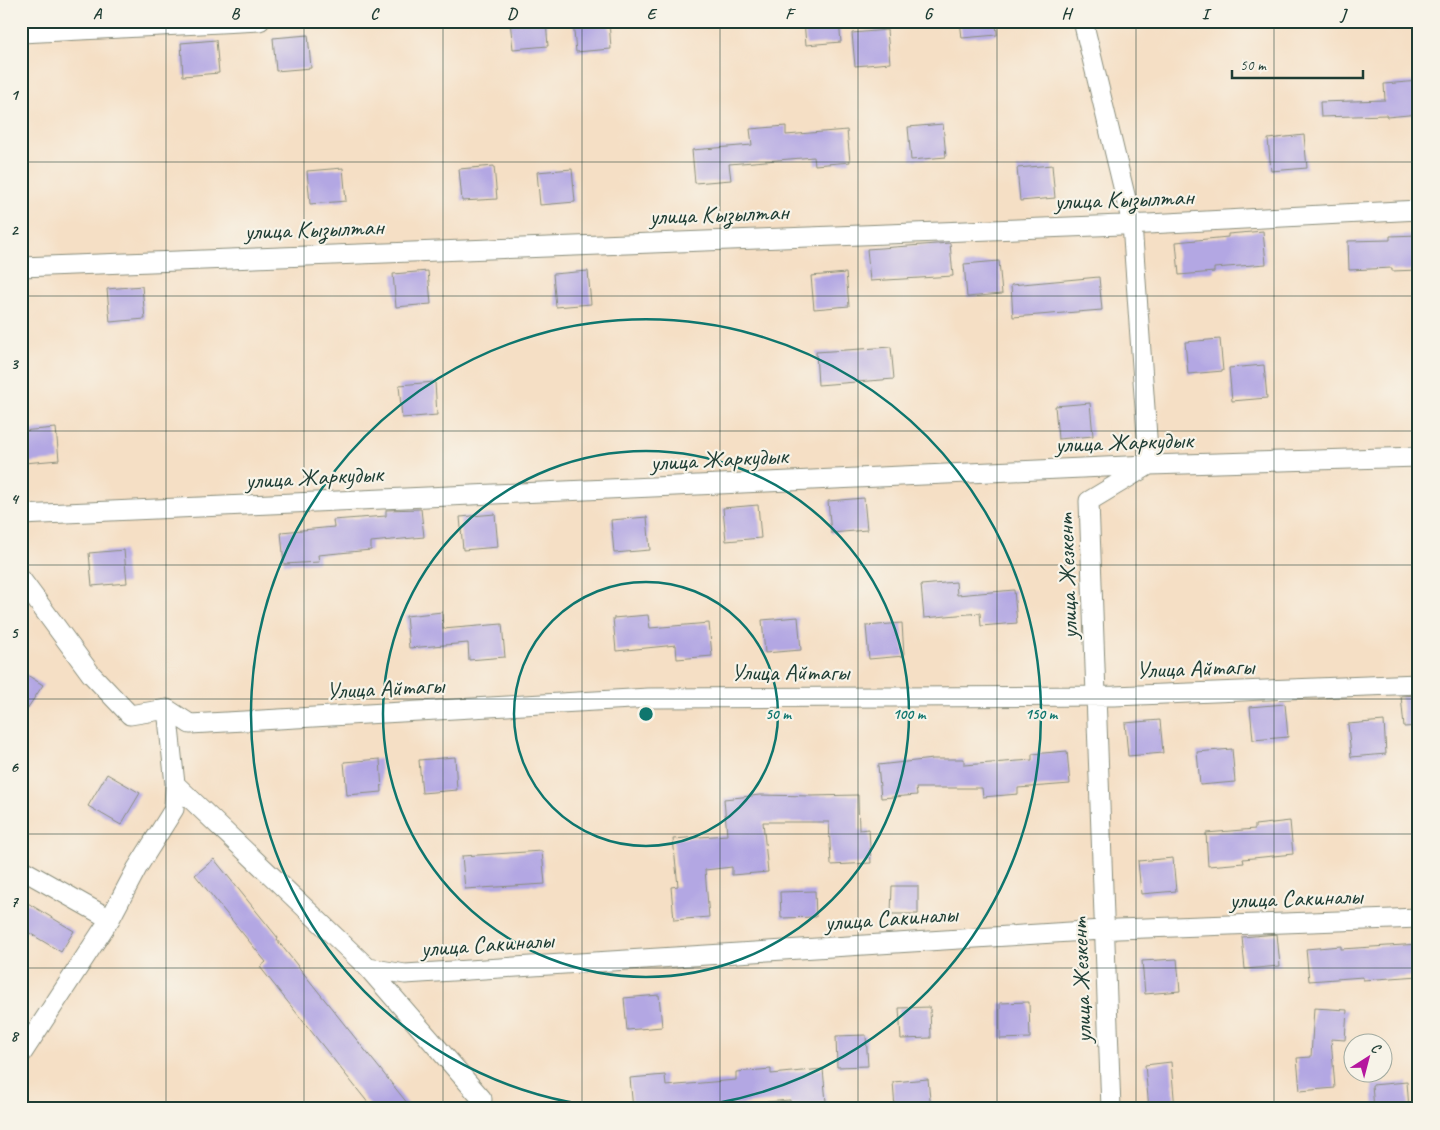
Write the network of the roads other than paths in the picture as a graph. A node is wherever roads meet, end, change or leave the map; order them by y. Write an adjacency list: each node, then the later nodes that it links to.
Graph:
1 (260, 21): 3 (street)
2 (1084, 21): 5 (street)
3 (21, 33)
4 (1419, 210): 5 (street, улица Кызылтан)
5 (1132, 224): 6 (street, улица Кызылтан); 8 (street)
6 (21, 266)
7 (1419, 457): 8 (street, улица Жаркудык)
8 (1149, 465): 9 (street, улица Жаркудык); 12 (street, улица Жезкент)
9 (21, 515)
10 (21, 579): 13 (street)
11 (1419, 684): 12 (street, Улица Айтагы)
12 (1096, 696): 13 (street, Улица Айтагы); 18 (street, улица Жезкент)
13 (167, 709): 14 (street)
14 (175, 784): 17 (street); 19 (street)
15 (21, 869): 17 (street)
16 (1419, 918): 18 (street, улица Сакиналы)
17 (110, 919): 20 (street)
18 (1104, 930): 19 (street, улица Сакиналы); 22 (street, улица Жезкент)
19 (368, 968): 21 (street)
20 (21, 1056)
21 (481, 1109)
22 (1111, 1109)

